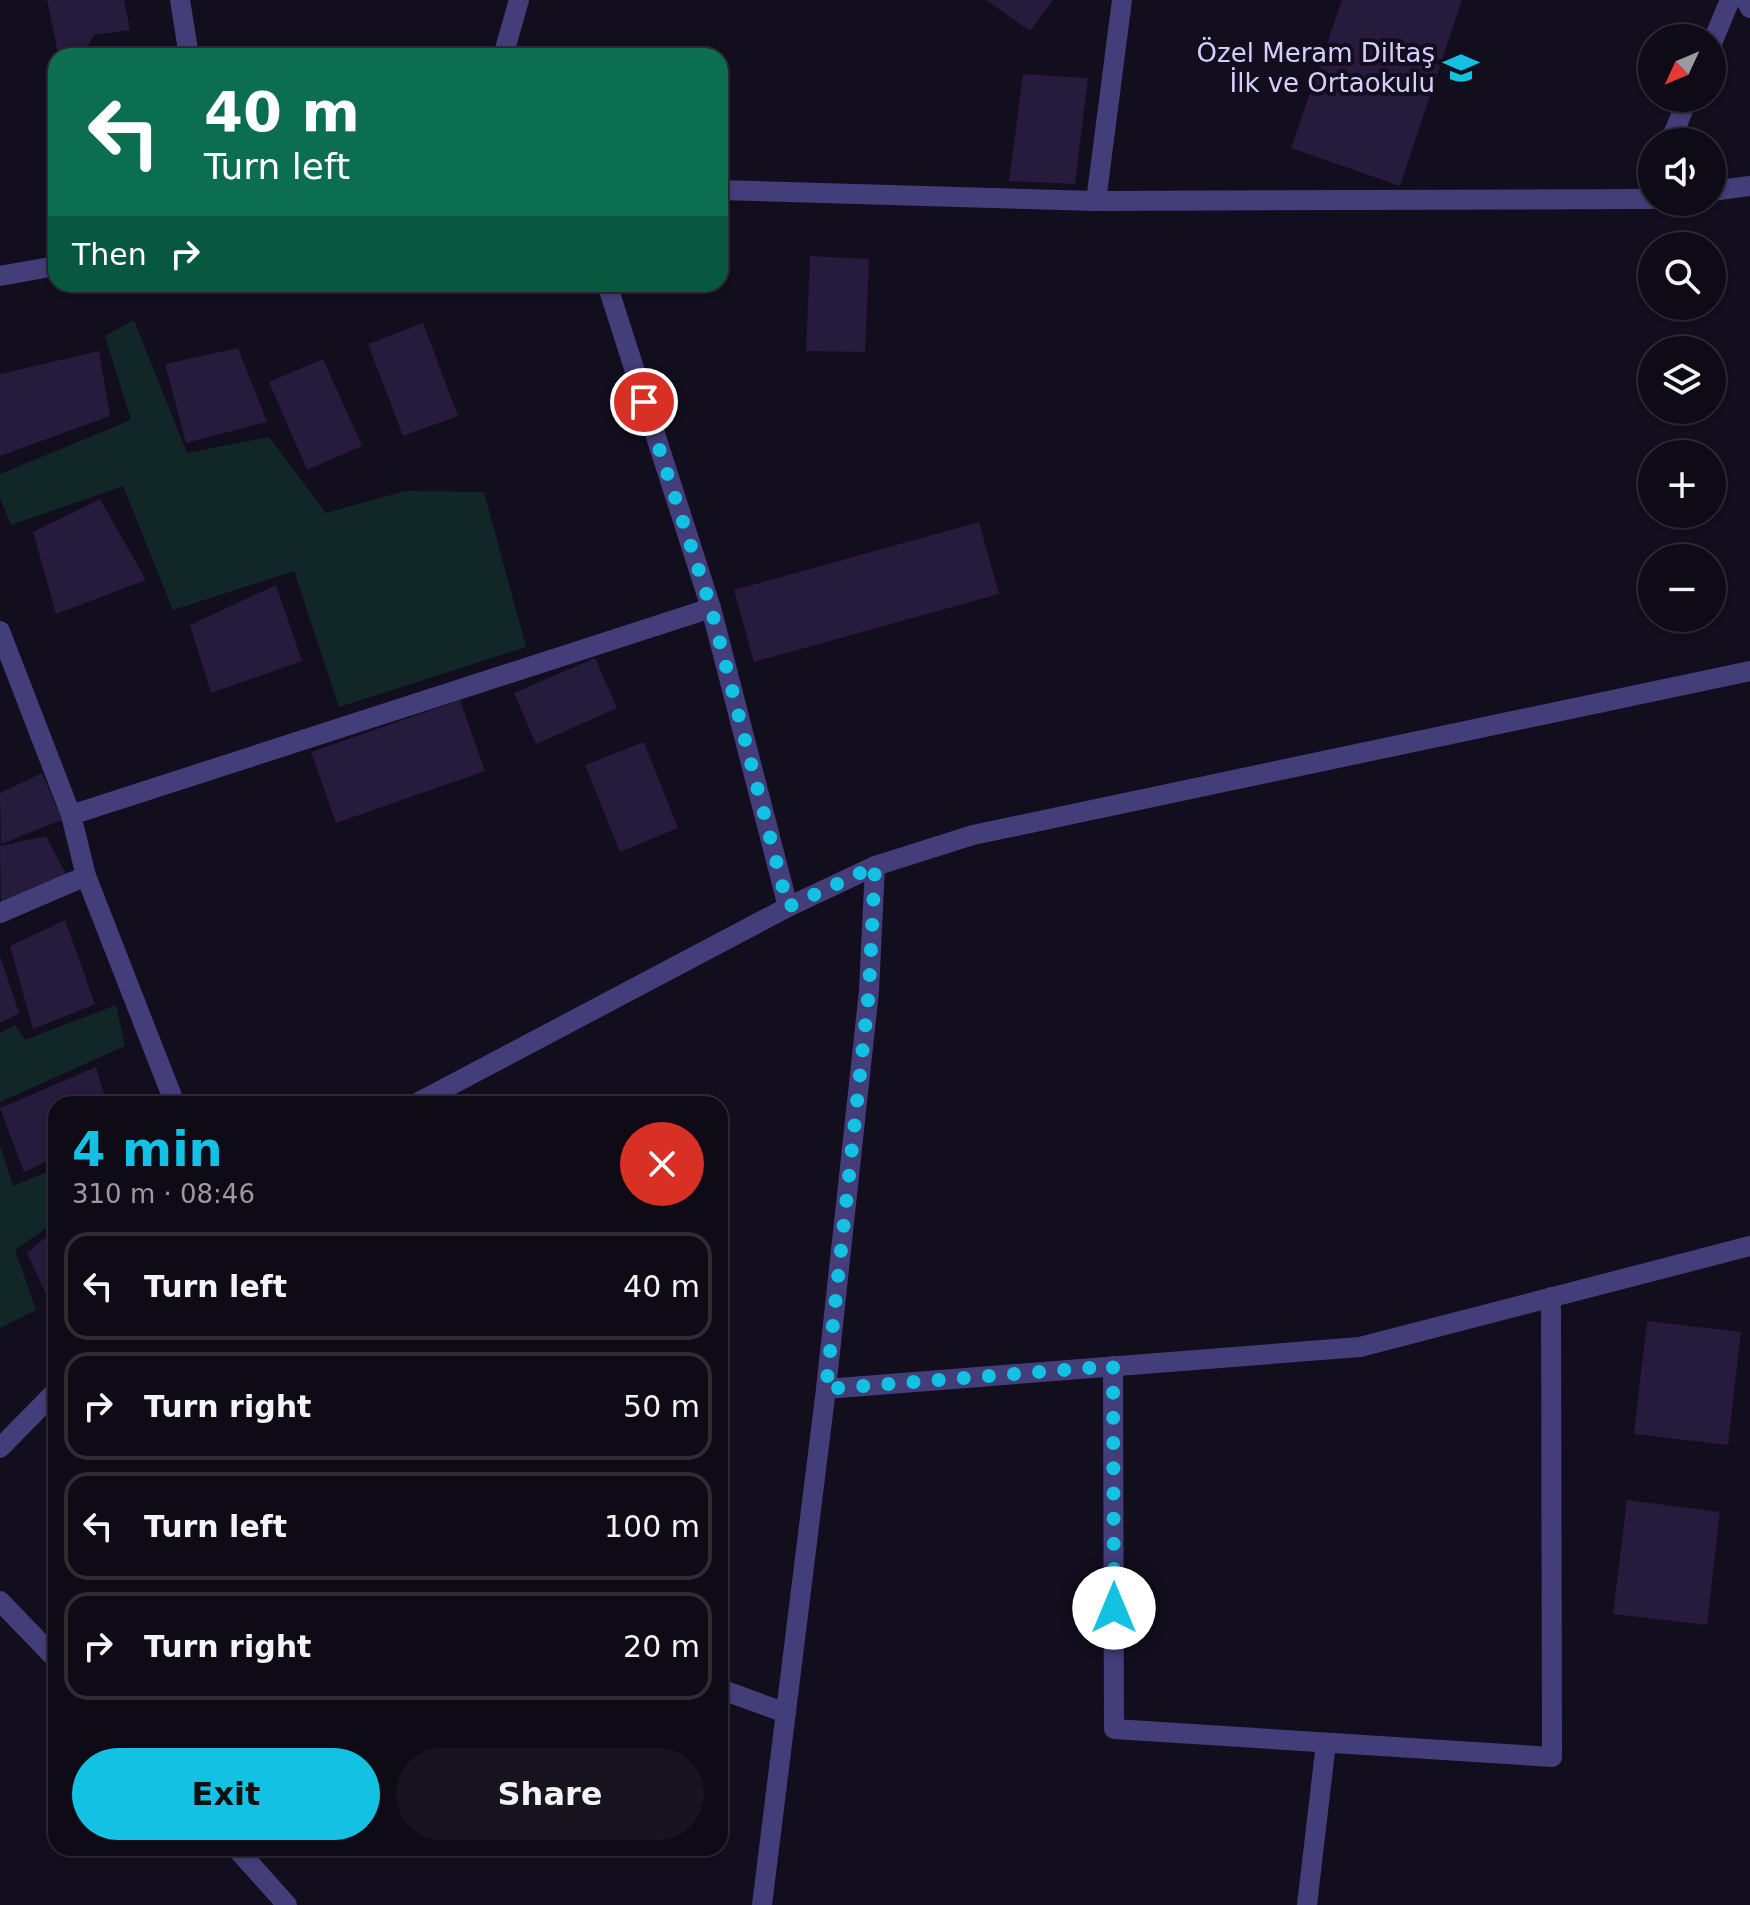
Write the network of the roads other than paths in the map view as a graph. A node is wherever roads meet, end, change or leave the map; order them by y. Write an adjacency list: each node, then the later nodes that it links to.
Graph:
1 (180, 0): 8 (street)
2 (519, 0): 9 (street)
3 (1122, 0): 14 (street)
4 (1730, 0): 7 (street)
5 (1746, 0): 6 (street)
6 (1750, 8)
7 (1720, 24)
8 (188, 48)
9 (505, 48)
10 (1750, 186): 11 (street)
11 (1726, 189)
12 (728, 190): 14 (street)
13 (1638, 194): 14 (street)
14 (1096, 201)
15 (48, 267): 16 (street)
16 (0, 276)
17 (610, 292): 18 (street)
18 (711, 608): 21 (street); 24 (street)
19 (0, 631): 21 (street)
20 (1750, 671): 22 (street)
21 (71, 815): 23 (street)
22 (875, 866): 24 (street); 31 (street)
23 (86, 876): 25 (street); 26 (street)
24 (788, 907): 27 (street)
25 (0, 913)
26 (172, 1096)
27 (430, 1096)
28 (1750, 1246): 29 (street)
29 (1551, 1297): 30 (street); 38 (street)
30 (1113, 1366): 31 (street); 38 (street)
31 (826, 1389): 37 (street)
32 (48, 1399): 33 (street)
33 (0, 1448)
34 (0, 1601): 35 (street)
35 (48, 1651)
36 (728, 1692): 37 (street)
37 (786, 1713): 41 (street)
38 (1326, 1743): 42 (street)
39 (243, 1856): 40 (street)
40 (287, 1905)
41 (762, 1905)
42 (1307, 1905)

